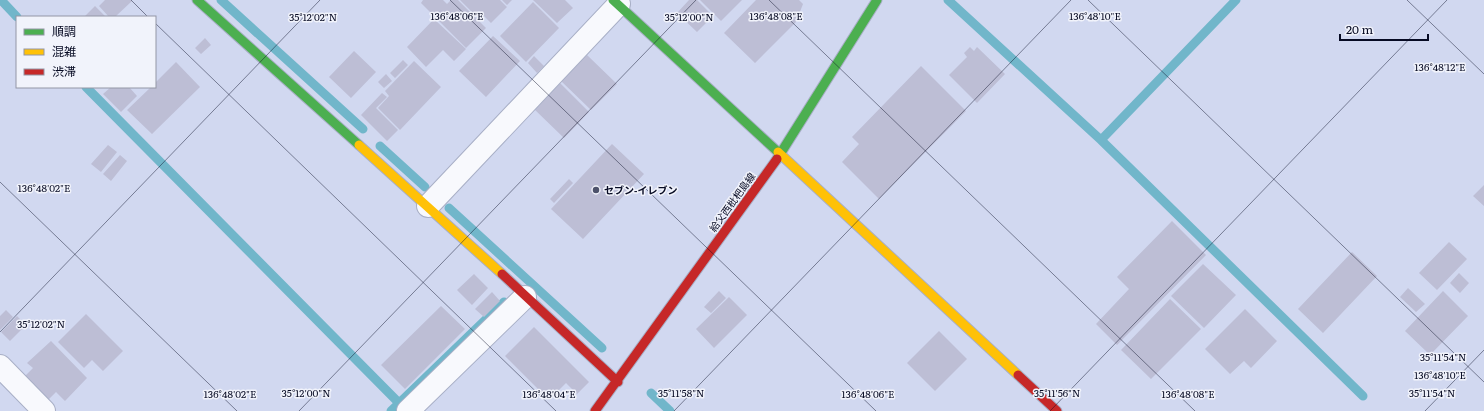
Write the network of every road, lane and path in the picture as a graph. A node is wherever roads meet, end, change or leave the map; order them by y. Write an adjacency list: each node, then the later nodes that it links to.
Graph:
1 (197, 0): 5 (street)
2 (877, 0): 4 (street, 給父西枇杷島線)
3 (616, 2): 4 (street); 5 (street)
4 (780, 155): 8 (street, 給父西枇杷島線); 12 (street)
5 (428, 206): 6 (street)
6 (526, 297): 8 (street); 10 (street)
7 (0, 366): 9 (street)
8 (618, 382): 11 (street, 給父西枇杷島線)
9 (44, 411)
10 (408, 411)
11 (595, 411)
12 (1057, 411)

